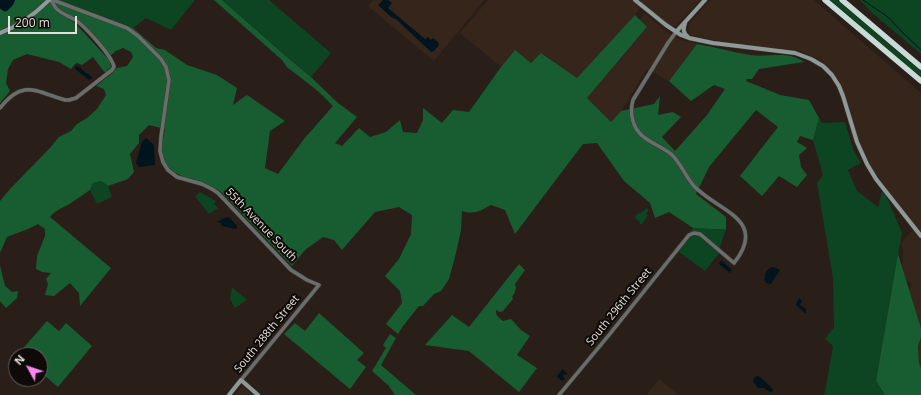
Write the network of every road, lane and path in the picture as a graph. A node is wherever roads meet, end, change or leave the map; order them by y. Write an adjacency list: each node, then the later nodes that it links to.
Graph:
1 (51, 0): 8 (main road); 12 (street); 14 (street, 55th Avenue South)
2 (635, 0): 7 (main road)
3 (706, 0): 6 (main road)
4 (825, 0): 11 (highway)
5 (842, 0): 10 (highway)
6 (687, 19): 7 (main road); 9 (main road)
7 (676, 32): 9 (main road); 18 (street, South 296th Street)
8 (0, 33)
9 (691, 39): 13 (main road)
10 (921, 67)
11 (921, 81)
12 (0, 108)
13 (921, 236)
14 (319, 285): 15 (street, South 288th Street)
15 (241, 380): 16 (main road, South 288th Street); 17 (main road)
16 (229, 395)
17 (258, 395)
18 (559, 395)

